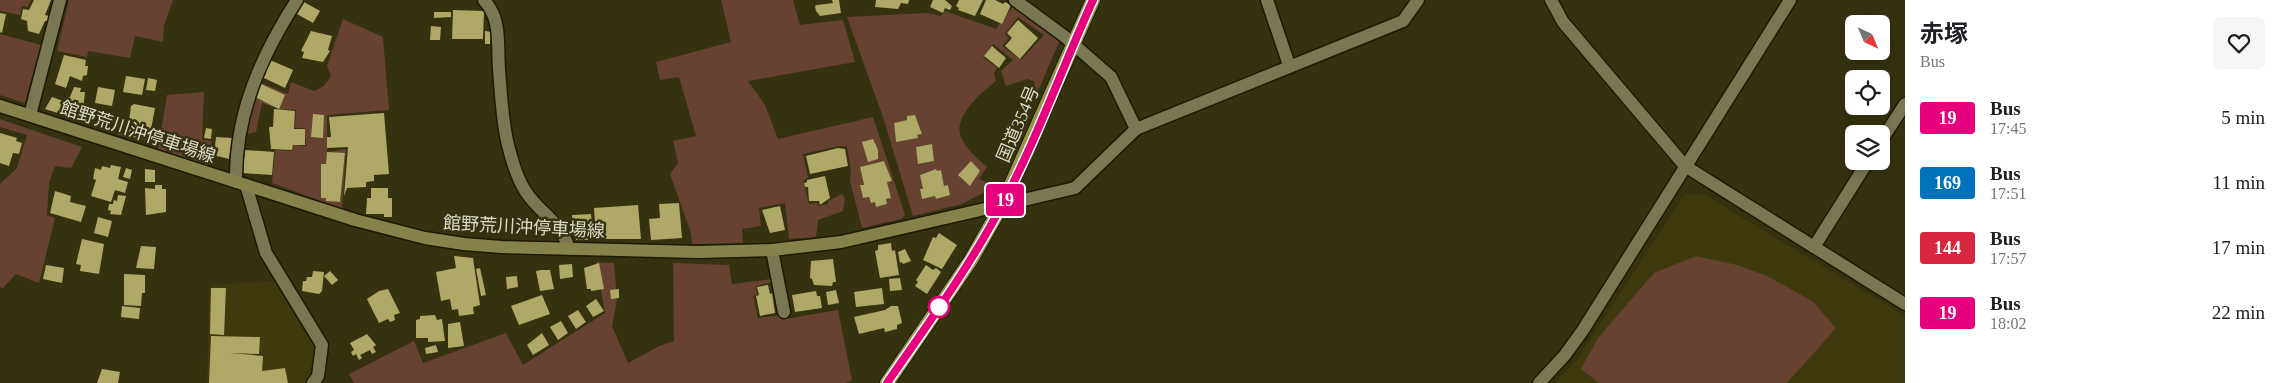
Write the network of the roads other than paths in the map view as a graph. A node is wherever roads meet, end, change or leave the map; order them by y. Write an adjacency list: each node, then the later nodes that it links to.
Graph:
1 (60, 0): 14 (street)
2 (297, 0): 19 (street)
3 (484, 0): 22 (street)
4 (1015, 0): 10 (street)
5 (1093, 0): 10 (highway, 国道354号)
6 (1267, 0): 11 (street)
7 (1418, 0): 11 (street)
8 (1551, 0): 17 (street)
9 (1790, 0): 17 (street)
10 (1073, 44): 16 (street); 20 (highway, 国道354号)
11 (1289, 66): 16 (street)
12 (1905, 104): 15 (street)
13 (0, 106): 14 (main road, 館野荒川沖停車場線)
14 (30, 115): 19 (main road, 館野荒川沖停車場線)
15 (1890, 127)
16 (1136, 129): 20 (street)
17 (1685, 166): 21 (street); 28 (street)
18 (1862, 170): 21 (street)
19 (241, 184): 22 (main road, 館野荒川沖停車場線); 26 (street)
20 (1002, 205): 23 (main road, 館野荒川沖停車場線); 27 (highway, 国道354号)
21 (1814, 247): 24 (street)
22 (569, 249): 23 (main road, 館野荒川沖停車場線)
23 (772, 250): 25 (street)
24 (1905, 304)
25 (784, 312)
26 (318, 381)
27 (887, 383)
28 (1539, 383)

